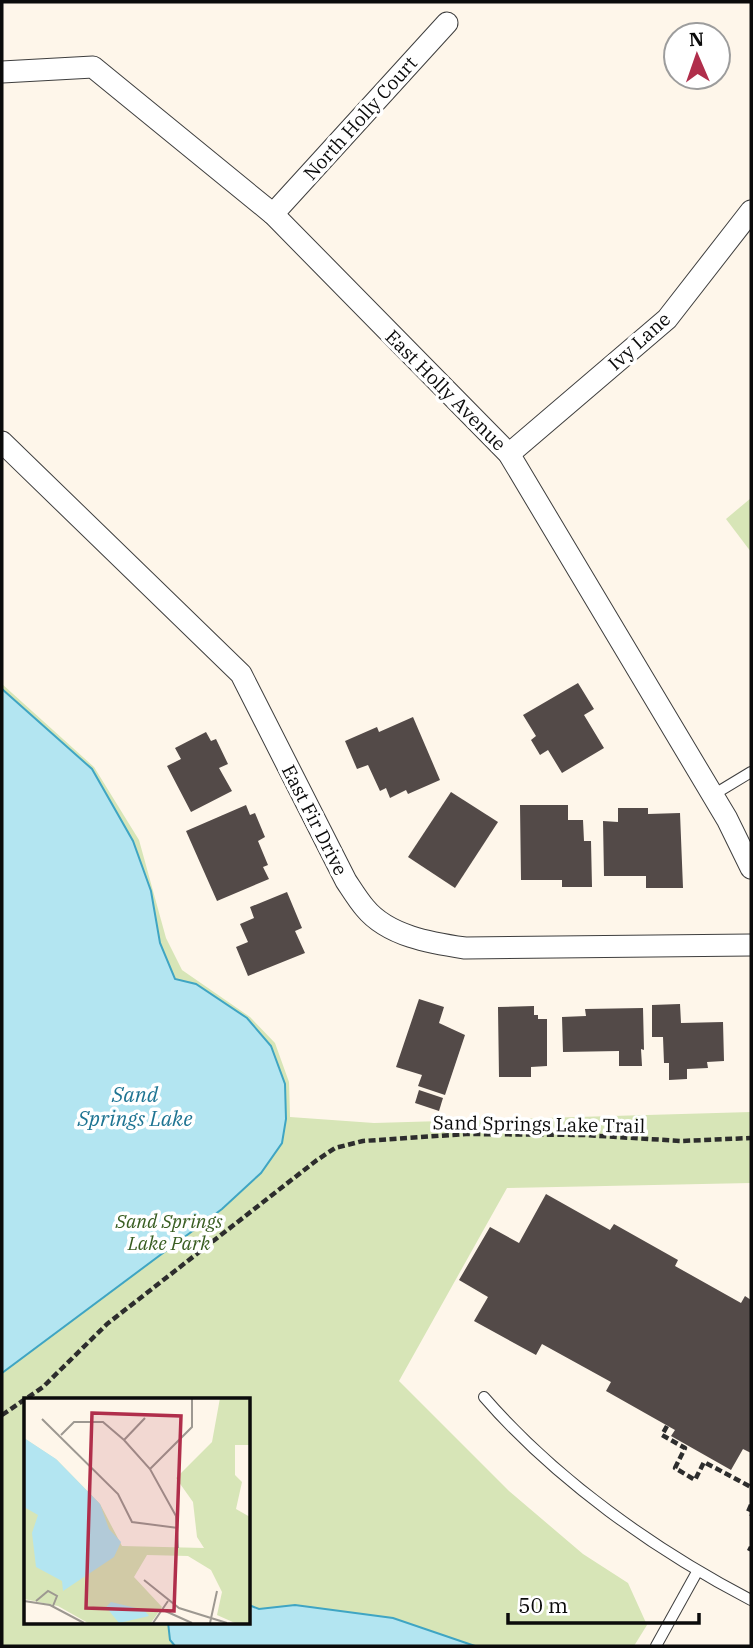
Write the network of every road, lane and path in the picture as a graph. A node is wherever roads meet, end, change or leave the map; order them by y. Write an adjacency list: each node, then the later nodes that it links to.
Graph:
1 (447, 23): 4 (street, North Holly Court)
2 (2, 72): 4 (street, East Holly Avenue)
3 (751, 211): 6 (street, Ivy Lane)
4 (272, 214): 6 (street, East Holly Avenue)
5 (2, 442): 10 (street, East Fir Drive)
6 (509, 454): 8 (street, East Holly Avenue)
7 (751, 772): 8 (lane)
8 (713, 795): 9 (street, East Holly Avenue)
9 (750, 860)
10 (751, 945)
11 (751, 1138): 13 (path, Sand Springs Lake Trail)
12 (484, 1397): 20 (lane)
13 (27, 1398)
14 (24, 1400): 15 (path, Sand Springs Lake Trail)
15 (2, 1415)
16 (667, 1426): 17 (path)
17 (751, 1487)
18 (751, 1505): 19 (path)
19 (751, 1514)
20 (697, 1572): 21 (lane); 22 (lane)
21 (751, 1600)
22 (657, 1646)

